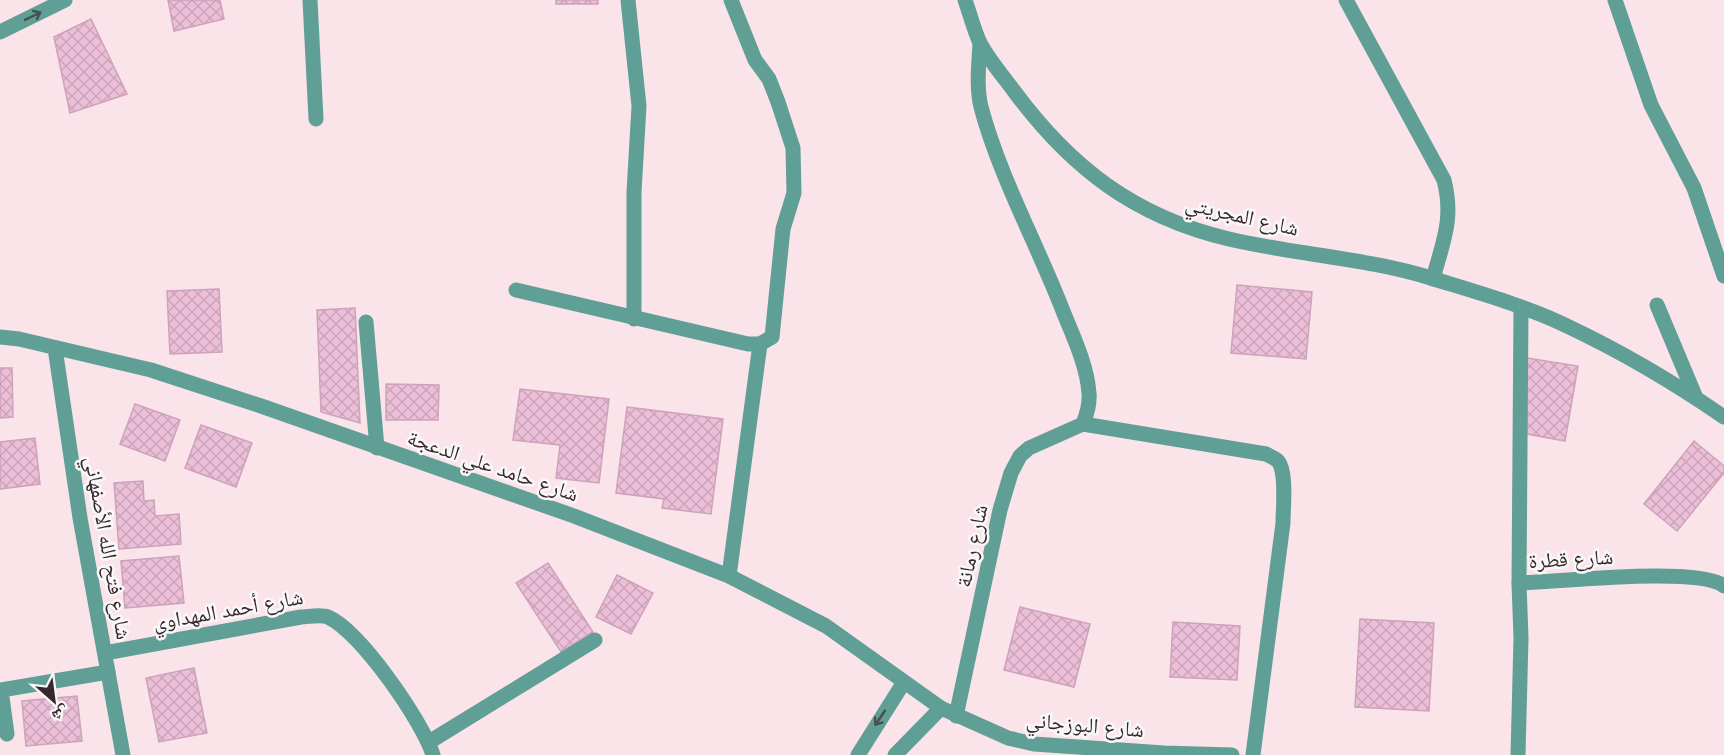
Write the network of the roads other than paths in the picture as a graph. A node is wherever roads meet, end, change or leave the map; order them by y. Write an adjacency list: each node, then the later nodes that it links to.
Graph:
1 (65, 0): 8 (street, one-way to 1)
2 (310, 0): 10 (street)
3 (628, 0): 16 (street)
4 (731, 0): 19 (street)
5 (965, 0): 9 (street, شارع المجريتي)
6 (1346, 0): 12 (street)
7 (1615, 0): 11 (street)
8 (0, 32)
9 (980, 43): 12 (street, شارع المجريتي); 23 (street)
10 (316, 119)
11 (1724, 276)
12 (1433, 279): 15 (street, شارع المجريتي)
13 (516, 290): 16 (street)
14 (1657, 305): 21 (street)
15 (1521, 309): 21 (street, شارع المجريتي); 26 (street)
16 (634, 319): 19 (street)
17 (366, 322): 24 (street)
18 (0, 337): 20 (street, شارع حامد علي الدعجة)
19 (760, 344): 25 (street)
20 (55, 348): 24 (street, شارع حامد علي الدعجة); 29 (street, شارع فتح الله الأصفهاني)
21 (1696, 398): 22 (street, شارع المجريتي)
22 (1724, 417)
23 (1083, 424): 33 (street, شارع رمانة); 40 (street)
24 (377, 448): 25 (street, شارع حامد علي الدعجة)
25 (729, 576): 31 (street, شارع حامد علي الدعجة)
26 (1519, 583): 27 (street, شارع قطرة); 41 (street, شارع قطرة)
27 (1724, 585)
28 (595, 640): 35 (street)
29 (105, 653): 30 (street, شارع فتح الله الأصفهاني); 35 (street, شارع أحمد المهداوي)
30 (108, 672): 34 (street); 36 (street, شارع فتح الله الأصفهاني)
31 (904, 682): 32 (street, شارع حامد علي الدعجة); 37 (street, one-way to 37)
32 (941, 708): 33 (street, شارع البوزجاني); 38 (street)
33 (956, 716): 39 (street, شارع البوزجاني)
34 (7, 734)
35 (431, 749)
36 (123, 755)
37 (858, 755)
38 (895, 755)
39 (1232, 755)
40 (1253, 755)
41 (1518, 755)

